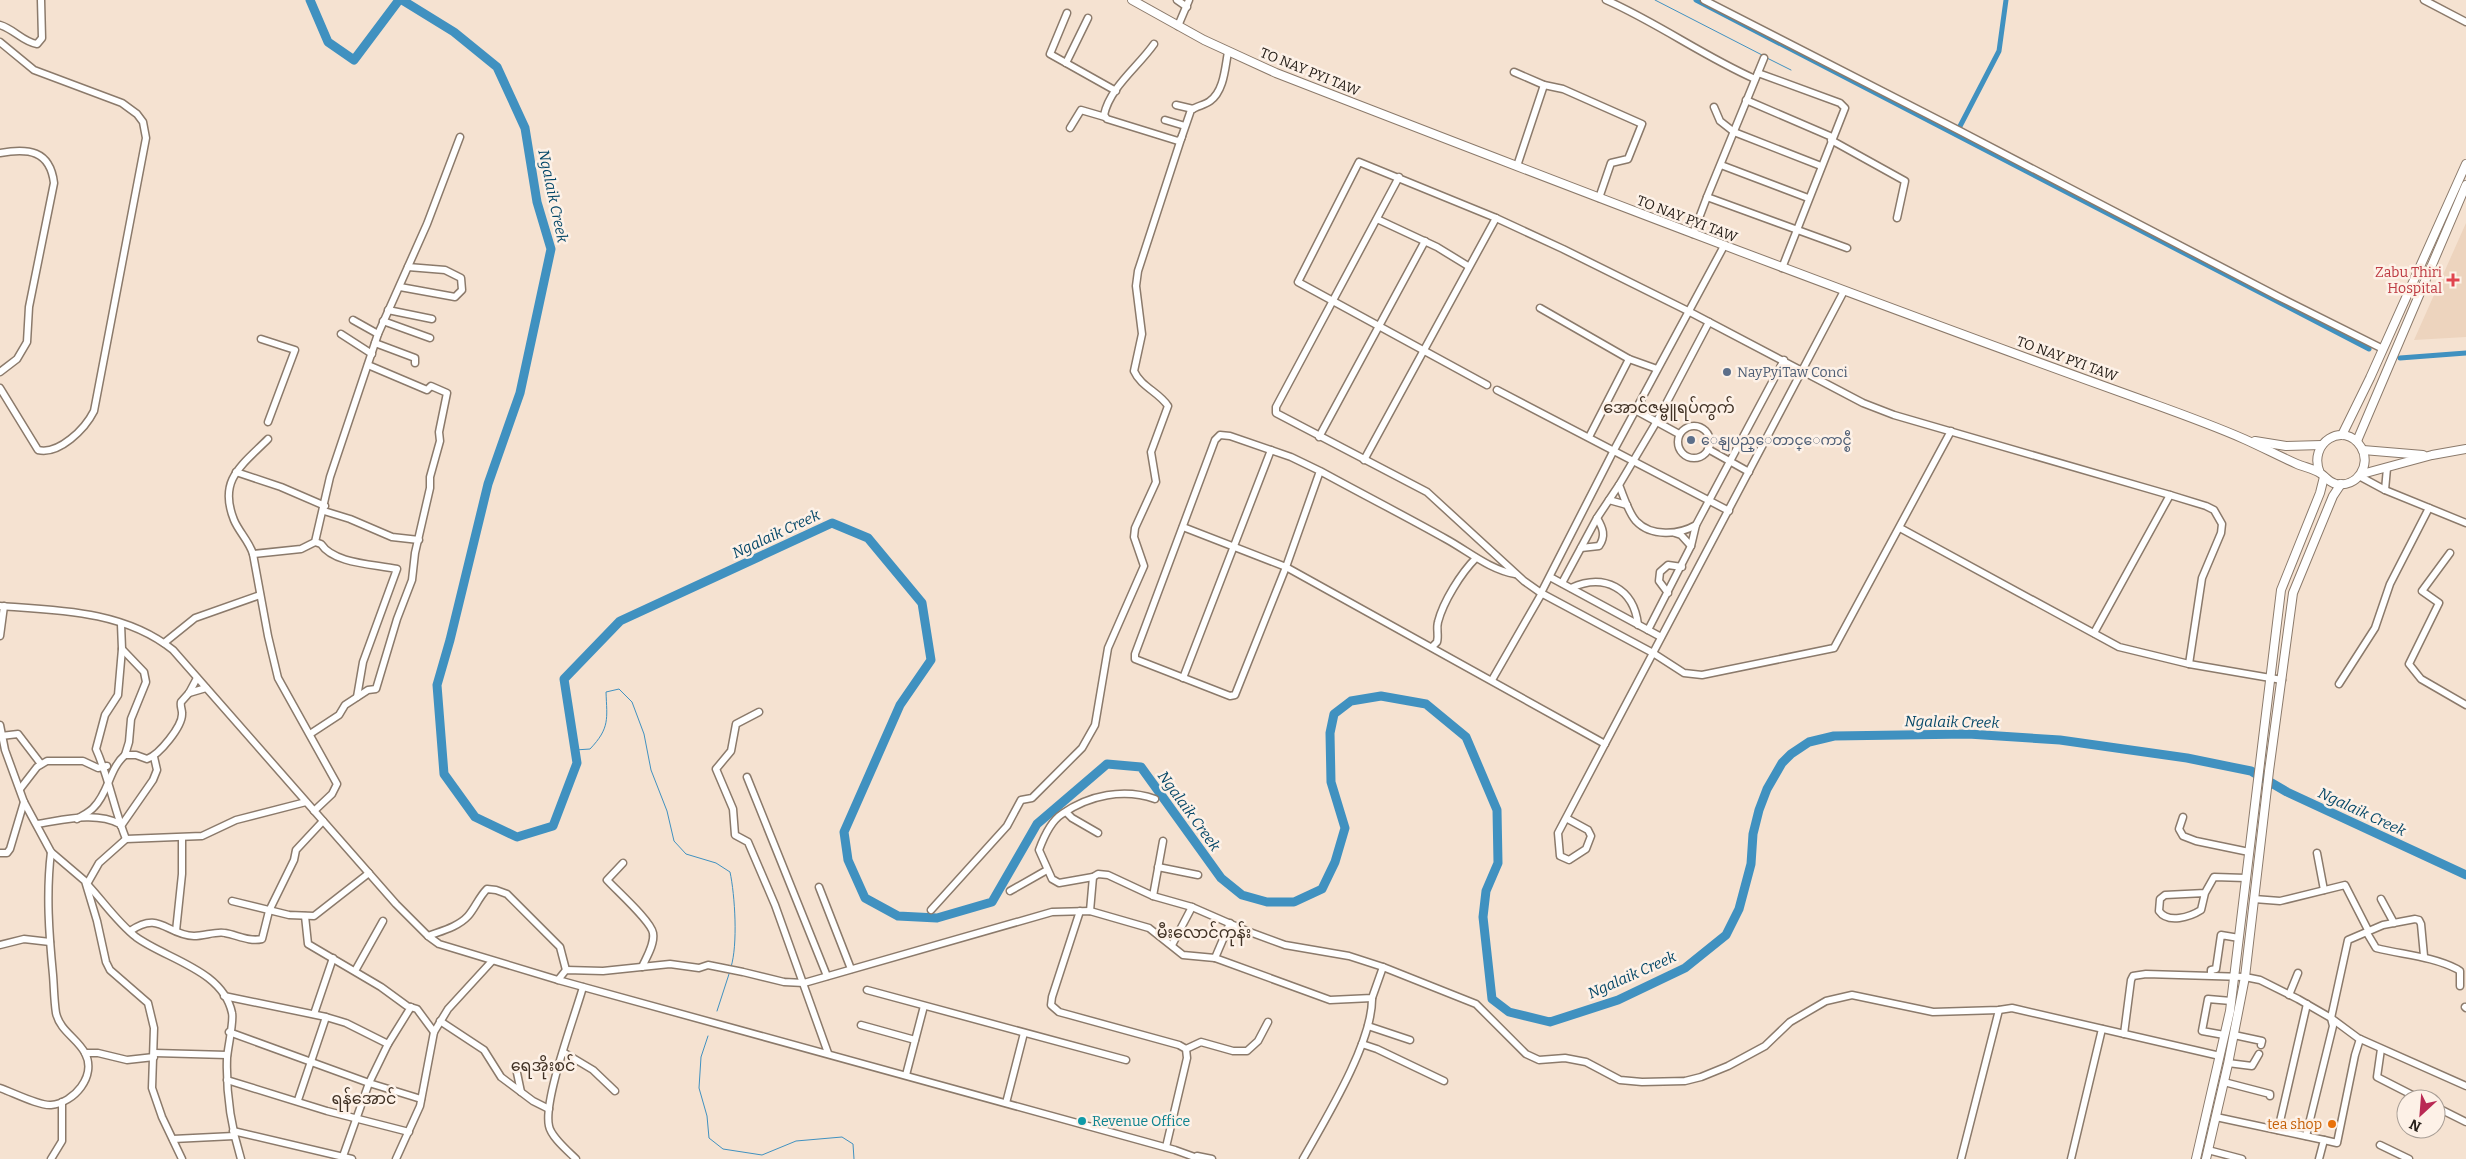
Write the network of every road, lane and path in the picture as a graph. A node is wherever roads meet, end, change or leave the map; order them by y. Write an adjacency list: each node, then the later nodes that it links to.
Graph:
1 (41, 0): 11 (street)
2 (1132, 0): 12 (main road, TO NAY PYI TAW)
3 (1176, 0): 7 (street)
4 (1606, 0): 19 (street)
5 (1704, 0): 71 (street)
6 (2424, 0): 10 (street)
7 (1188, 3): 12 (street)
8 (1067, 13): 17 (street)
9 (1088, 18): 17 (street)
10 (2466, 22)
11 (0, 25)
12 (1178, 26): 15 (main road, TO NAY PYI TAW)
13 (0, 42): 82 (street)
14 (1154, 44): 21 (street)
15 (1228, 52): 25 (street); 37 (main road, TO NAY PYI TAW)
16 (1764, 58): 19 (street)
17 (1066, 63): 21 (street)
18 (1514, 72): 20 (street)
19 (1757, 76): 22 (street); 33 (street)
20 (1544, 85): 37 (street); 42 (street)
21 (1116, 91): 26 (street)
22 (1746, 100): 30 (street); 33 (street)
23 (1176, 105): 25 (street)
24 (1714, 107): 30 (street)
25 (1193, 109): 28 (street)
26 (1105, 117): 29 (street); 31 (street)
27 (1165, 120): 28 (street)
28 (1185, 126): 31 (street)
29 (1070, 128)
30 (1734, 132): 36 (street); 38 (street)
31 (1182, 136): 221 (street)
32 (460, 138): 53 (street)
33 (1831, 139): 38 (street); 46 (street)
34 (0, 152): 80 (street)
35 (2466, 164): 71 (main road)
36 (1721, 165): 41 (street); 43 (street)
37 (1517, 166): 42 (main road, TO NAY PYI TAW)
38 (1821, 166): 43 (street)
39 (1399, 178): 44 (street); 45 (street); 57 (street)
40 (2466, 185): 94 (main road)
41 (1707, 197): 47 (street); 48 (street)
42 (1599, 198): 48 (main road, TO NAY PYI TAW)
43 (1808, 198): 47 (street)
44 (1377, 218): 49 (street); 57 (street)
45 (1496, 218): 52 (street); 60 (street)
46 (1897, 218)
47 (1795, 230): 51 (street); 54 (street)
48 (1693, 234): 50 (main road, TO NAY PYI TAW)
49 (1425, 241): 52 (street); 65 (street)
50 (1724, 246): 54 (main road, TO NAY PYI TAW); 60 (street)
51 (1847, 248)
52 (1468, 266): 72 (street)
53 (408, 267): 55 (street); 55 (street)
54 (1782, 268): 56 (main road, TO NAY PYI TAW)
55 (400, 286): 59 (street)
56 (1844, 291): 79 (street); 92 (main road, TO NAY PYI TAW)
57 (1333, 302): 65 (street); 90 (street)
58 (1540, 308): 74 (street)
59 (388, 310): 61 (street); 63 (street)
60 (1688, 311): 64 (street); 78 (street)
61 (432, 319)
62 (352, 320): 67 (street)
63 (383, 321): 67 (street); 68 (street)
64 (1709, 322): 75 (street); 85 (street)
65 (1379, 326): 72 (street); 90 (street)
66 (341, 334): 73 (street)
67 (378, 334): 70 (street)
68 (430, 338)
69 (261, 339): 86 (street)
70 (375, 343): 73 (street); 76 (street)
71 (2383, 349): 89 (main road)
72 (1423, 350): 81 (street); 102 (street)
73 (372, 354): 77 (street)
74 (1628, 359): 78 (street); 91 (street)
75 (1784, 360): 79 (street); 104 (street)
76 (414, 362)
77 (368, 365): 119 (street); 127 (street)
78 (1657, 370): 84 (street)
79 (1803, 370): 87 (street); 108 (street)
80 (0, 372)
81 (1487, 384)
82 (0, 388)
83 (1497, 390): 91 (street)
84 (1635, 410): 85 (street); 98 (street)
85 (1656, 421): 88 (street); 103 (street)
86 (268, 422)
87 (1951, 432): 114 (street); 125 (street)
88 (1679, 434): 99 (street); 99 (street)
89 (2342, 436): 94 (main road); 95 (main road)
90 (1319, 437): 102 (street)
91 (1589, 437): 98 (street)
92 (2243, 439): 95 (main road); 109 (main road)
93 (268, 440): 107 (street)
94 (2357, 441): 100 (main road)
95 (2322, 444): 109 (main road)
96 (2466, 449): 101 (main road)
97 (1271, 450): 106 (street); 124 (street); 129 (street)
98 (1614, 450): 103 (street); 138 (street)
99 (1708, 450): 104 (street)
100 (2363, 450): 101 (main road); 110 (main road)
101 (2432, 455): 105 (main road)
102 (1364, 460): 137 (street)
103 (1635, 461): 112 (street); 116 (street)
104 (1730, 461): 108 (street); 116 (street)
105 (2387, 468): 110 (main road); 113 (street)
106 (1320, 471): 134 (street); 135 (street)
107 (236, 472): 119 (street); 132 (street)
108 (1749, 472): 120 (street)
109 (2322, 475): 111 (main road); 151 (main road)
110 (2360, 475): 111 (main road); 113 (street)
111 (2341, 484): 153 (main road)
112 (1619, 485): 115 (street); 117 (street)
113 (2385, 490): 118 (street)
114 (2170, 494): 148 (street); 157 (street)
115 (1609, 500): 117 (street); 121 (street)
116 (1709, 501): 120 (street); 123 (street)
117 (1627, 505): 126 (street)
118 (2429, 508): 122 (street); 163 (street)
119 (324, 509): 127 (street); 128 (street)
120 (1729, 510): 150 (street)
121 (1597, 518): 131 (street); 131 (street)
122 (2466, 523)
123 (1696, 525): 126 (street); 130 (street)
124 (1182, 527): 129 (street); 159 (street)
125 (1900, 528): 148 (street); 156 (street)
126 (1675, 533): 130 (street)
127 (419, 540): 166 (street)
128 (315, 542): 132 (street); 166 (street)
129 (1234, 546): 135 (street); 159 (street)
130 (1691, 546): 136 (street)
131 (1581, 548): 139 (street)
132 (254, 554): 143 (street)
133 (2450, 554): 167 (street)
134 (1476, 558): 137 (street); 154 (street)
135 (1286, 567): 154 (street); 159 (street)
136 (1682, 567): 142 (street); 142 (street)
137 (1515, 574): 141 (street)
138 (1550, 577): 139 (street); 141 (street)
139 (1562, 583): 140 (street)
140 (1571, 588): 146 (street); 146 (street)
141 (1541, 593): 156 (street); 160 (street)
142 (1668, 593): 147 (street)
143 (260, 595): 152 (street); 170 (street)
144 (2, 606): 145 (street); 149 (street)
145 (121, 624): 152 (street); 155 (street)
146 (1638, 625): 147 (street)
147 (1648, 630): 150 (street)
148 (2094, 633): 157 (street)
149 (0, 636)
150 (1661, 637): 156 (street)
151 (2274, 642): 153 (street); 161 (main road)
152 (164, 643): 158 (street)
153 (2286, 644): 162 (main road)
154 (1432, 647): 160 (street)
155 (122, 649): 172 (street); 175 (street)
156 (1653, 652): 173 (street)
157 (2189, 664): 161 (street)
158 (197, 678): 164 (street); 165 (street)
159 (1183, 678)
160 (1492, 680): 173 (street)
161 (2268, 680): 162 (street); 201 (main road)
162 (2282, 680): 217 (main road)
163 (2339, 684)
164 (206, 688): 165 (street); 187 (street)
165 (189, 693): 177 (street)
166 (356, 699): 170 (street)
167 (2466, 705)
168 (759, 712): 252 (street)
169 (0, 725): 171 (street)
170 (310, 734): 188 (street)
171 (1, 736): 180 (street); 184 (street)
172 (129, 742): 174 (street); 176 (street)
173 (1605, 744): 191 (street)
174 (124, 755): 176 (street); 179 (street)
175 (99, 756): 178 (street); 179 (street); 181 (street)
176 (141, 757): 177 (street)
177 (154, 757): 195 (street)
178 (88, 762): 180 (street); 181 (street)
179 (117, 763): 181 (street); 183 (street)
180 (41, 764): 184 (street)
181 (104, 767): 183 (street)
182 (747, 777): 248 (street)
183 (108, 785): 192 (street); 195 (street)
184 (20, 789): 186 (street)
185 (1155, 798): 189 (street)
186 (24, 802): 194 (street); 203 (street)
187 (306, 802): 188 (street); 197 (street)
188 (314, 811): 193 (street)
189 (1066, 812): 196 (street); 206 (street)
190 (2183, 817): 201 (street)
191 (1566, 818): 191 (street)
192 (78, 819): 194 (street); 195 (street)
193 (324, 821): 207 (street); 222 (street)
194 (37, 824): 200 (street)
195 (120, 825): 198 (street)
196 (1098, 833)
197 (182, 838): 198 (street); 230 (street)
198 (126, 839): 211 (street)
199 (1163, 841): 205 (street)
200 (51, 852): 211 (street); 234 (street)
201 (2248, 852): 210 (main road)
202 (2317, 852): 213 (street)
203 (0, 853)
204 (623, 863): 241 (street)
205 (1158, 867): 208 (street); 216 (street)
206 (1047, 870): 209 (street); 214 (street)
207 (369, 873): 225 (street); 232 (street)
208 (1198, 875)
209 (1092, 877): 216 (street); 224 (street)
210 (2246, 878): 215 (street); 233 (main road)
211 (86, 882): 229 (street); 290 (street)
212 (819, 887): 243 (street)
213 (2324, 890): 217 (street); 231 (street)
214 (1010, 891)
215 (2205, 893): 215 (street)
216 (1154, 896): 220 (street)
217 (2254, 899): 250 (main road)
218 (2381, 899): 228 (street)
219 (232, 901): 222 (street)
220 (1192, 907): 227 (street); 236 (street)
221 (931, 910)
222 (270, 911): 225 (street); 230 (street)
223 (1080, 911): 224 (street); 243 (street); 285 (street)
224 (1090, 911): 236 (street)
225 (305, 916): 238 (street)
226 (383, 921): 245 (street)
227 (1230, 922): 239 (street); 242 (street)
228 (2394, 923): 231 (street); 237 (street)
229 (130, 930): 230 (street); 257 (street)
230 (176, 931)
231 (2368, 932): 237 (street); 266 (street)
232 (428, 936): 240 (street); 244 (street)
233 (2239, 938): 247 (street); 249 (main road)
234 (50, 942): 235 (street); 287 (street)
235 (0, 945)
236 (1172, 945): 239 (street)
237 (2424, 956): 253 (street)
238 (333, 958): 245 (street); 264 (street)
239 (1215, 958): 258 (street)
240 (492, 961): 251 (street); 267 (street)
241 (642, 967): 244 (street); 252 (street)
242 (1383, 967): 258 (street); 263 (street)
243 (851, 969): 248 (street)
244 (566, 970): 251 (street)
245 (355, 971): 262 (street)
246 (2298, 974): 256 (street)
247 (2211, 975): 249 (street); 275 (street)
248 (826, 976): 252 (street)
249 (2234, 976): 250 (street); 259 (main road)
250 (2245, 977): 256 (street); 277 (main road)
251 (558, 980): 254 (street)
252 (804, 983): 288 (street)
253 (2460, 986)
254 (583, 987): 286 (street); 288 (street)
255 (867, 990): 261 (street)
256 (2289, 995): 260 (street)
257 (224, 996): 264 (street); 272 (street)
258 (1372, 998): 270 (street)
259 (2231, 1001): 276 (main road); 276 (street)
260 (2307, 1004): 266 (street); 317 (street)
261 (924, 1006): 274 (street); 279 (street)
262 (411, 1007): 273 (street); 281 (street)
263 (1999, 1010): 271 (street); 337 (street)
264 (314, 1014): 265 (street)
265 (326, 1017): 281 (street); 294 (street)
266 (2332, 1018): 278 (street); 320 (street)
267 (440, 1021): 273 (street); 306 (street)
268 (1268, 1022): 285 (street)
269 (861, 1025): 279 (street)
270 (1368, 1026): 280 (street); 282 (street)
271 (2102, 1028): 275 (street); 338 (street)
272 (229, 1032): 291 (street); 294 (street)
273 (434, 1032): 308 (street)
274 (1024, 1033): 293 (street); 311 (street)
275 (2124, 1034): 292 (street)
276 (2224, 1035): 292 (main road)
277 (2234, 1035): 283 (street); 295 (main road)
278 (2360, 1039): 284 (street); 322 (street)
279 (915, 1040): 297 (street)
280 (1410, 1040)
281 (388, 1044): 301 (street)
282 (1362, 1044): 299 (street); 336 (street)
283 (2261, 1045)
284 (2381, 1049): 302 (street); 304 (street)
285 (1186, 1050): 324 (street)
286 (563, 1052): 305 (street); 312 (street)
287 (85, 1053): 290 (street); 310 (street)
288 (828, 1053): 297 (street)
289 (2259, 1054): 295 (street)
290 (154, 1055): 291 (street); 321 (street)
291 (227, 1055): 298 (street)
292 (2220, 1056): 339 (main road)
293 (1126, 1060)
294 (312, 1063): 301 (street); 309 (street)
295 (2228, 1063): 300 (main road)
296 (516, 1068): 306 (street)
297 (906, 1075): 311 (street)
298 (227, 1080): 309 (street); 319 (street)
299 (1444, 1081)
300 (2224, 1082): 307 (street); 314 (main road)
301 (369, 1083): 308 (street); 315 (street)
302 (2466, 1086)
303 (0, 1088): 310 (street)
304 (2400, 1089)
305 (615, 1091)
306 (521, 1092): 312 (street)
307 (2270, 1096)
308 (421, 1099): 318 (street)
309 (298, 1100): 315 (street)
310 (62, 1102): 328 (street)
311 (1006, 1103): 324 (street)
312 (549, 1109): 333 (street)
313 (2446, 1112): 316 (street)
314 (2216, 1117): 317 (street); 325 (main road)
315 (358, 1118): 318 (street); 327 (street)
316 (2466, 1122)
317 (2278, 1130): 320 (street)
318 (409, 1132): 332 (street)
319 (233, 1133): 321 (street); 327 (street); 330 (street)
320 (2306, 1136): 322 (street)
321 (173, 1139): 329 (street)
322 (2324, 1140): 342 (street)
323 (2380, 1145): 343 (street)
324 (1166, 1147): 326 (street)
325 (2208, 1150): 340 (main road); 341 (street)
326 (1188, 1154): 334 (street); 335 (street)
327 (342, 1157): 331 (street)
328 (51, 1159)
329 (182, 1159)
330 (241, 1159)
331 (352, 1159)
332 (396, 1159)
333 (576, 1159)
334 (1200, 1159)
335 (1212, 1159)
336 (1303, 1159)
337 (1961, 1159)
338 (2071, 1159)
339 (2196, 1159)
340 (2206, 1159)
341 (2242, 1159)
342 (2319, 1159)
343 (2408, 1159)

